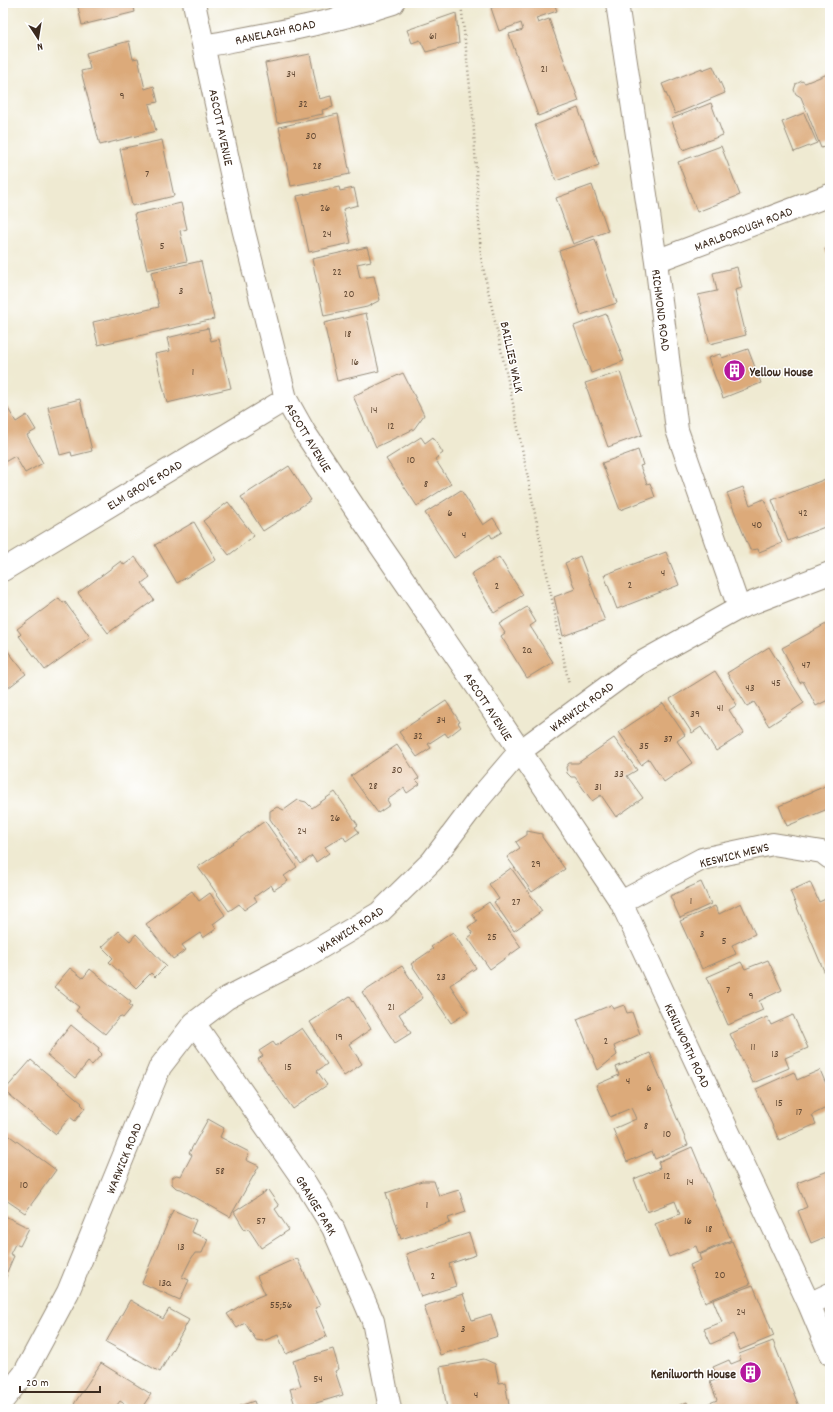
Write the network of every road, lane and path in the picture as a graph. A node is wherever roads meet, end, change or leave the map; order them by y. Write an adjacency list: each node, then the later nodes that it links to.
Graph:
1 (194, 3): 5 (street, ASCOTT AVENUE)
2 (393, 3): 5 (street, RANELAGH ROAD)
3 (461, 3): 12 (path, BAILLIES WALK)
4 (617, 3): 7 (street, RICHMOND ROAD)
5 (204, 46): 8 (street, ASCOTT AVENUE)
6 (830, 195): 7 (street, MARLBOROUGH ROAD)
7 (656, 262): 11 (street, RICHMOND ROAD)
8 (286, 399): 9 (street, ELM GROVE ROAD); 13 (street, ASCOTT AVENUE)
9 (4, 566)
10 (830, 573): 11 (street, WARWICK ROAD)
11 (739, 608): 12 (street, WARWICK ROAD)
12 (574, 711): 13 (street, WARWICK ROAD)
13 (519, 752): 15 (street, KENILWORTH ROAD); 16 (street, WARWICK ROAD)
14 (830, 858): 15 (street, KESWICK MEWS)
15 (621, 902): 18 (street, KENILWORTH ROAD)
16 (194, 1023): 20 (street, WARWICK ROAD); 21 (street, GRANGE PARK)
17 (830, 1294): 18 (street)
18 (810, 1304): 19 (street, KENILWORTH ROAD)
19 (830, 1354)
20 (3, 1400)
21 (390, 1409)

